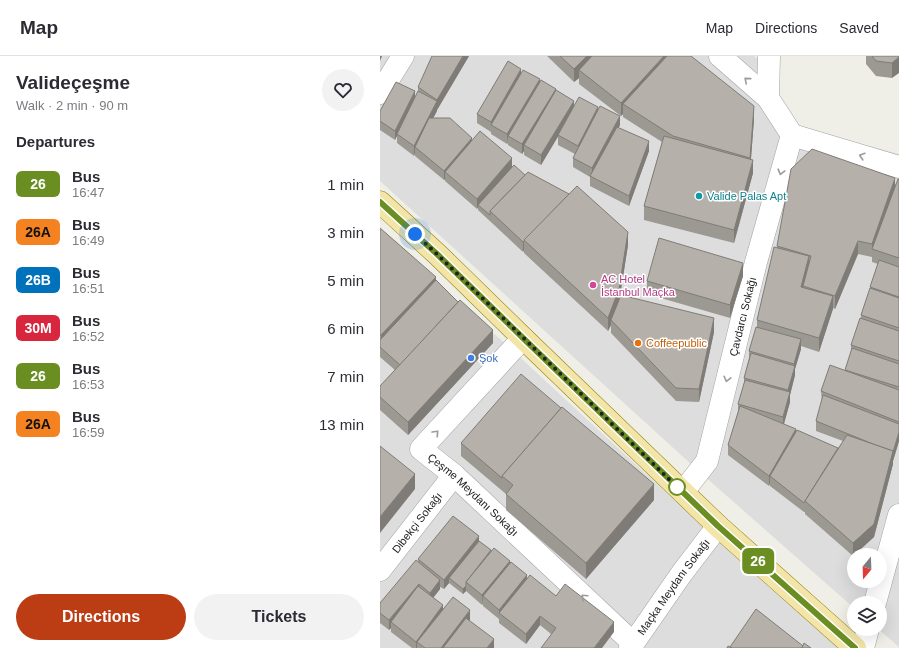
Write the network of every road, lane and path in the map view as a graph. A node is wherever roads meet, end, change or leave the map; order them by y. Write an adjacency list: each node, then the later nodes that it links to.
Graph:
1 (403, 56): 4 (street)
2 (720, 56): 5 (street, one-way to 2)
3 (769, 56): 5 (street)
4 (380, 94)
5 (768, 98): 6 (street)
6 (792, 135): 7 (street, one-way to 6); 11 (street, Çavdarcı Sokağı, one-way to 11)
7 (899, 167)
8 (380, 202): 9 (main road)
9 (523, 338): 10 (street, Çeşme Meydanı Sokağı, one-way to 9); 11 (main road)
10 (454, 474): 14 (street, Dibekçi Sokağı); 17 (street, Çeşme Meydanı Sokağı, one-way to 10)
11 (683, 492): 13 (main road)
12 (899, 515): 15 (street)
13 (718, 526): 17 (street, Maçka Meydanı Sokağı); 18 (main road)
14 (380, 570)
15 (877, 596)
16 (866, 636): 19 (street)
17 (632, 645)
18 (855, 648)
19 (863, 648)

